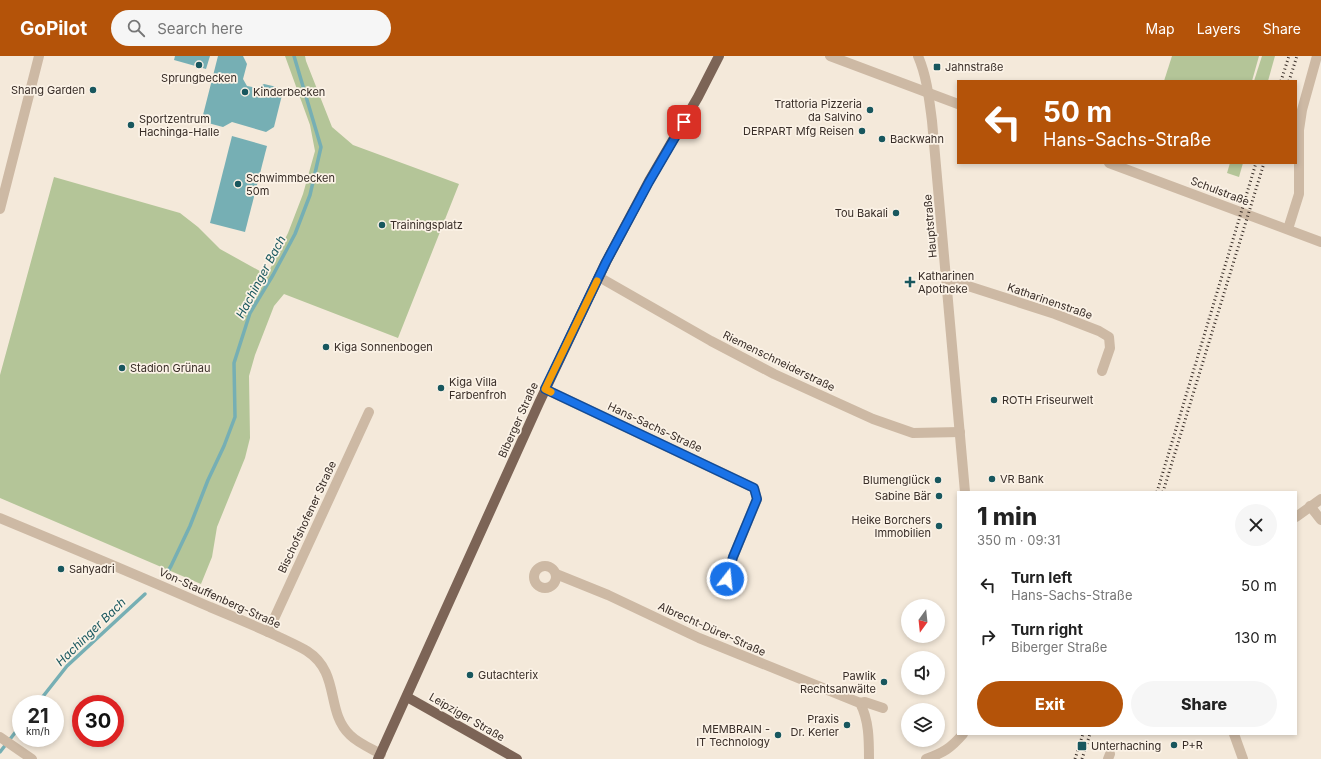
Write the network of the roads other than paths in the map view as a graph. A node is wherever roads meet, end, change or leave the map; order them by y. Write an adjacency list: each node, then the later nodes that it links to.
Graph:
1 (39, 56): 10 (street)
2 (719, 56): 13 (main road, Biberger Straße)
3 (830, 56): 7 (street)
4 (918, 56): 7 (street, Hauptstraße)
5 (1317, 56): 6 (street)
6 (1317, 71): 11 (street)
7 (928, 92): 8 (street); 14 (street, Hauptstraße)
8 (957, 104)
9 (1112, 164): 11 (street, Schulstraße)
10 (0, 209)
11 (1288, 229): 12 (street, Schulstraße)
12 (1321, 242)
13 (599, 278): 16 (main road, Biberger Straße); 18 (street, Riemenschneiderstraße)
14 (947, 286): 15 (street, Katharinenstraße); 18 (street, Hauptstraße)
15 (1102, 371)
16 (545, 389): 26 (street, Hans-Sachs-Straße); 28 (main road, Biberger Straße)
17 (369, 412): 27 (street, Bischofshofener Straße)
18 (960, 432): 19 (street, Hauptstraße)
19 (965, 491)
20 (1321, 499): 21 (street)
21 (1310, 506): 22 (street); 24 (street)
22 (1297, 516)
23 (0, 518): 27 (street, Von-Stauffenberg-Straße)
24 (1321, 520)
25 (556, 574): 29 (street, Albrecht-Dürer-Straße)
26 (727, 579)
27 (268, 632): 34 (street, Von-Stauffenberg-Straße)
28 (407, 697): 34 (main road, Biberger Straße); 36 (main road, Leipziger Straße)
29 (860, 703): 30 (street); 30 (street, Albrecht-Dürer-Straße)
30 (866, 719): 37 (street)
31 (962, 735): 38 (street)
32 (1234, 735): 39 (street)
33 (5, 740): 35 (street)
34 (379, 756)
35 (32, 759)
36 (516, 759)
37 (868, 759)
38 (926, 759)
39 (1243, 759)

